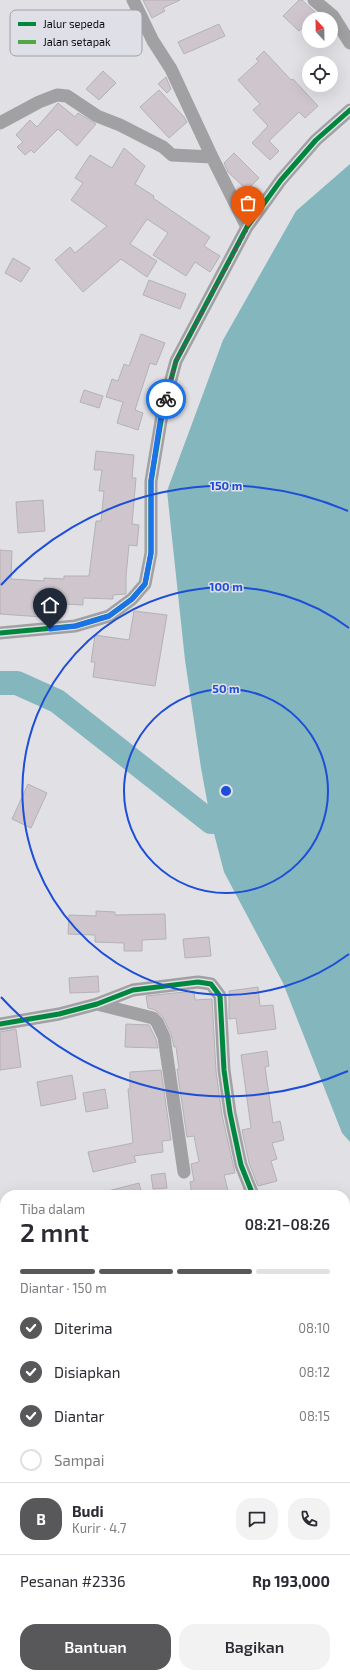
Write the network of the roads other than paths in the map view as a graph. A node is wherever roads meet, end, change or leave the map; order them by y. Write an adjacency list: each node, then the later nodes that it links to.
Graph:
1 (133, 0): 3 (street)
2 (314, 0): 5 (street)
3 (138, 10)
4 (142, 18): 8 (street)
5 (350, 43)
6 (350, 110): 9 (street)
7 (0, 123): 8 (street)
8 (212, 157): 9 (street)
9 (248, 227): 10 (street)
10 (0, 633)
11 (97, 1004): 12 (street); 13 (street); 14 (street)
12 (0, 1024)
13 (184, 1172)
14 (250, 1190)

